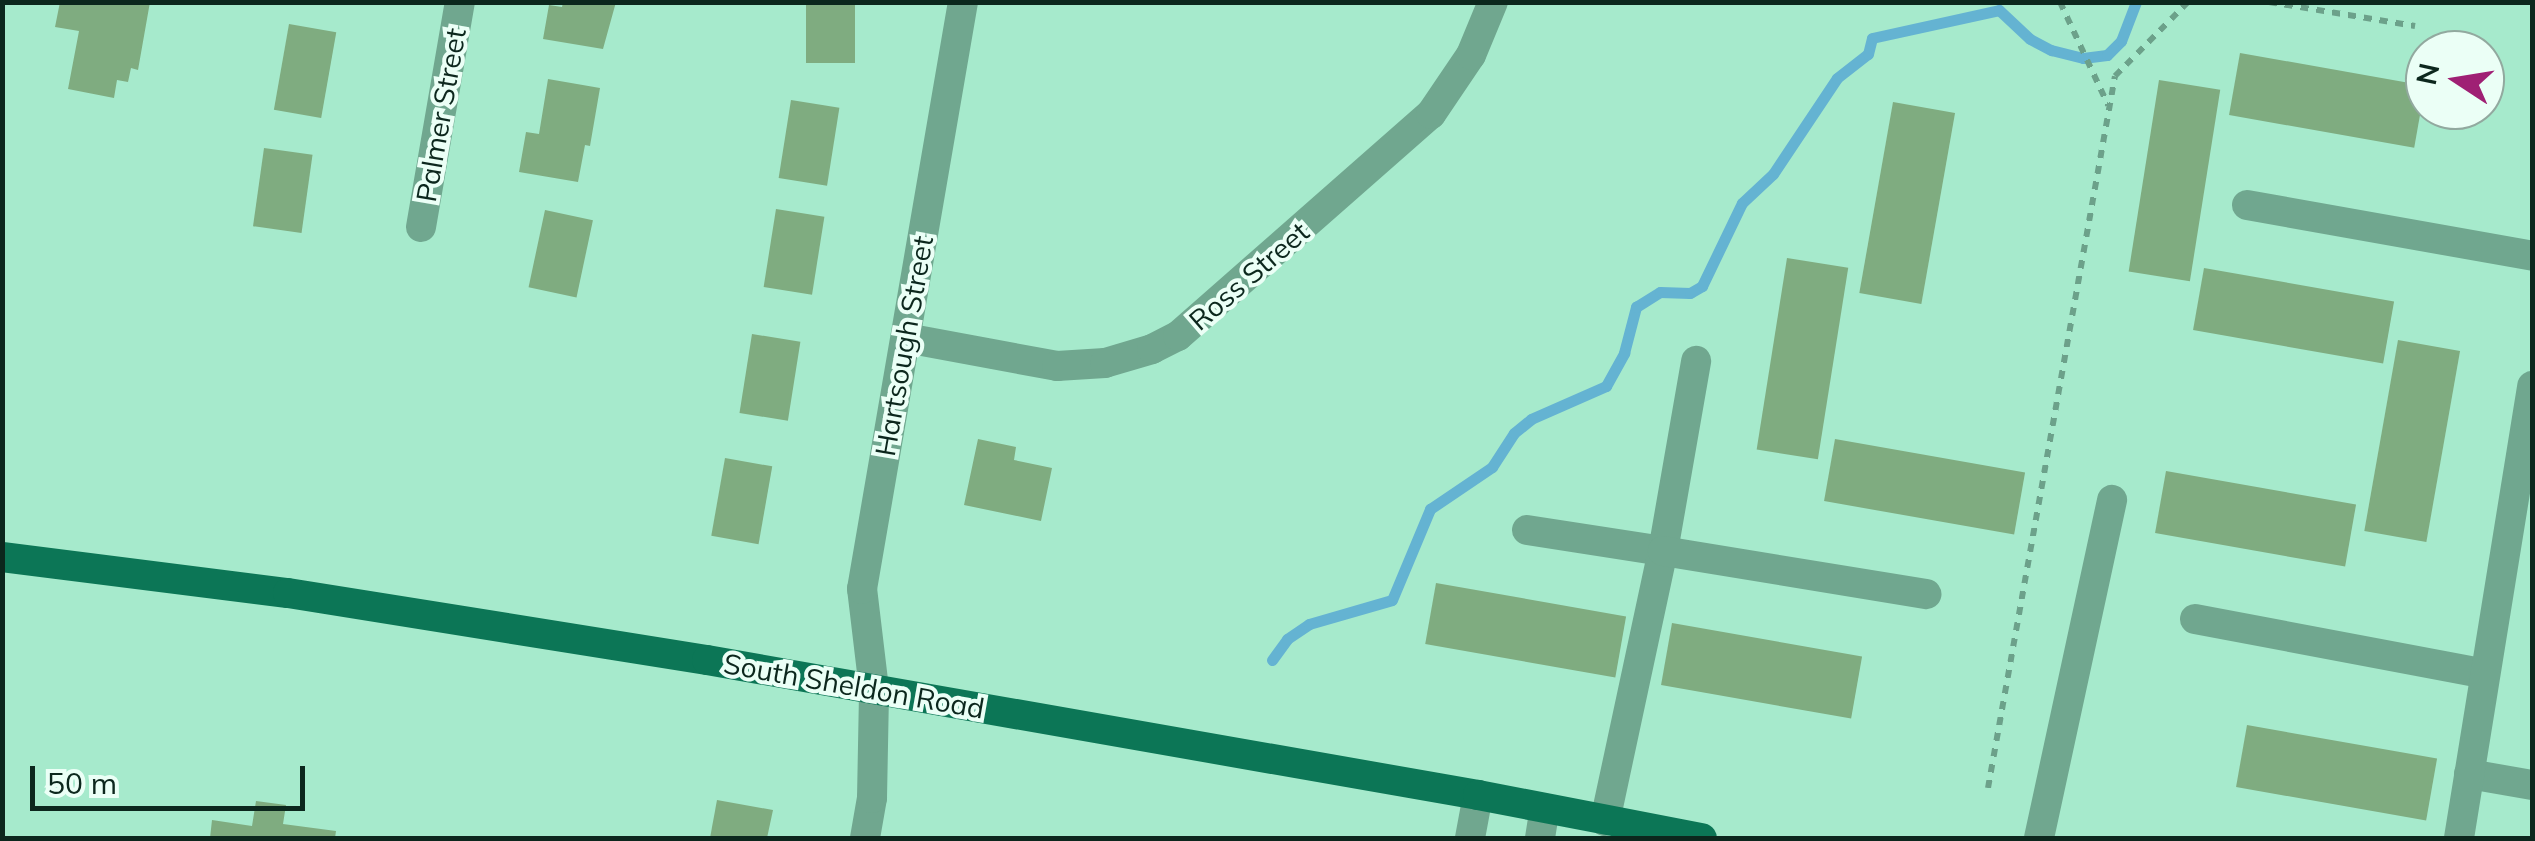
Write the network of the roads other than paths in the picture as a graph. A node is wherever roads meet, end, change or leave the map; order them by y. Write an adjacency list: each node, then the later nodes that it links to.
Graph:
1 (460, 2): 5 (street, Palmer Street)
2 (964, 2): 7 (street, Hartsough Street)
3 (1493, 2): 7 (street, Ross Street)
4 (2246, 205): 6 (street)
5 (421, 227)
6 (2532, 256)
7 (906, 338): 17 (street, Hartsough Street)
8 (1696, 361): 12 (street)
9 (2532, 386): 16 (street)
10 (2112, 500): 26 (street)
11 (1526, 530): 12 (street)
12 (1663, 551): 14 (street); 21 (street)
13 (2, 558): 17 (main road, South Sheldon Road)
14 (1927, 594)
15 (2195, 619): 16 (street)
16 (2486, 674): 18 (street)
17 (874, 689): 20 (main road, South Sheldon Road); 23 (street, Hartsough Street)
18 (2469, 774): 19 (street); 27 (street)
19 (2532, 786)
20 (1478, 794): 22 (main road, South Sheldon Road); 24 (street)
21 (1605, 821): 22 (main road, South Sheldon Road); 25 (main road, South Sheldon Road)
22 (1542, 823)
23 (865, 838)
24 (1470, 838)
25 (1702, 838)
26 (2040, 838)
27 (2458, 838)

